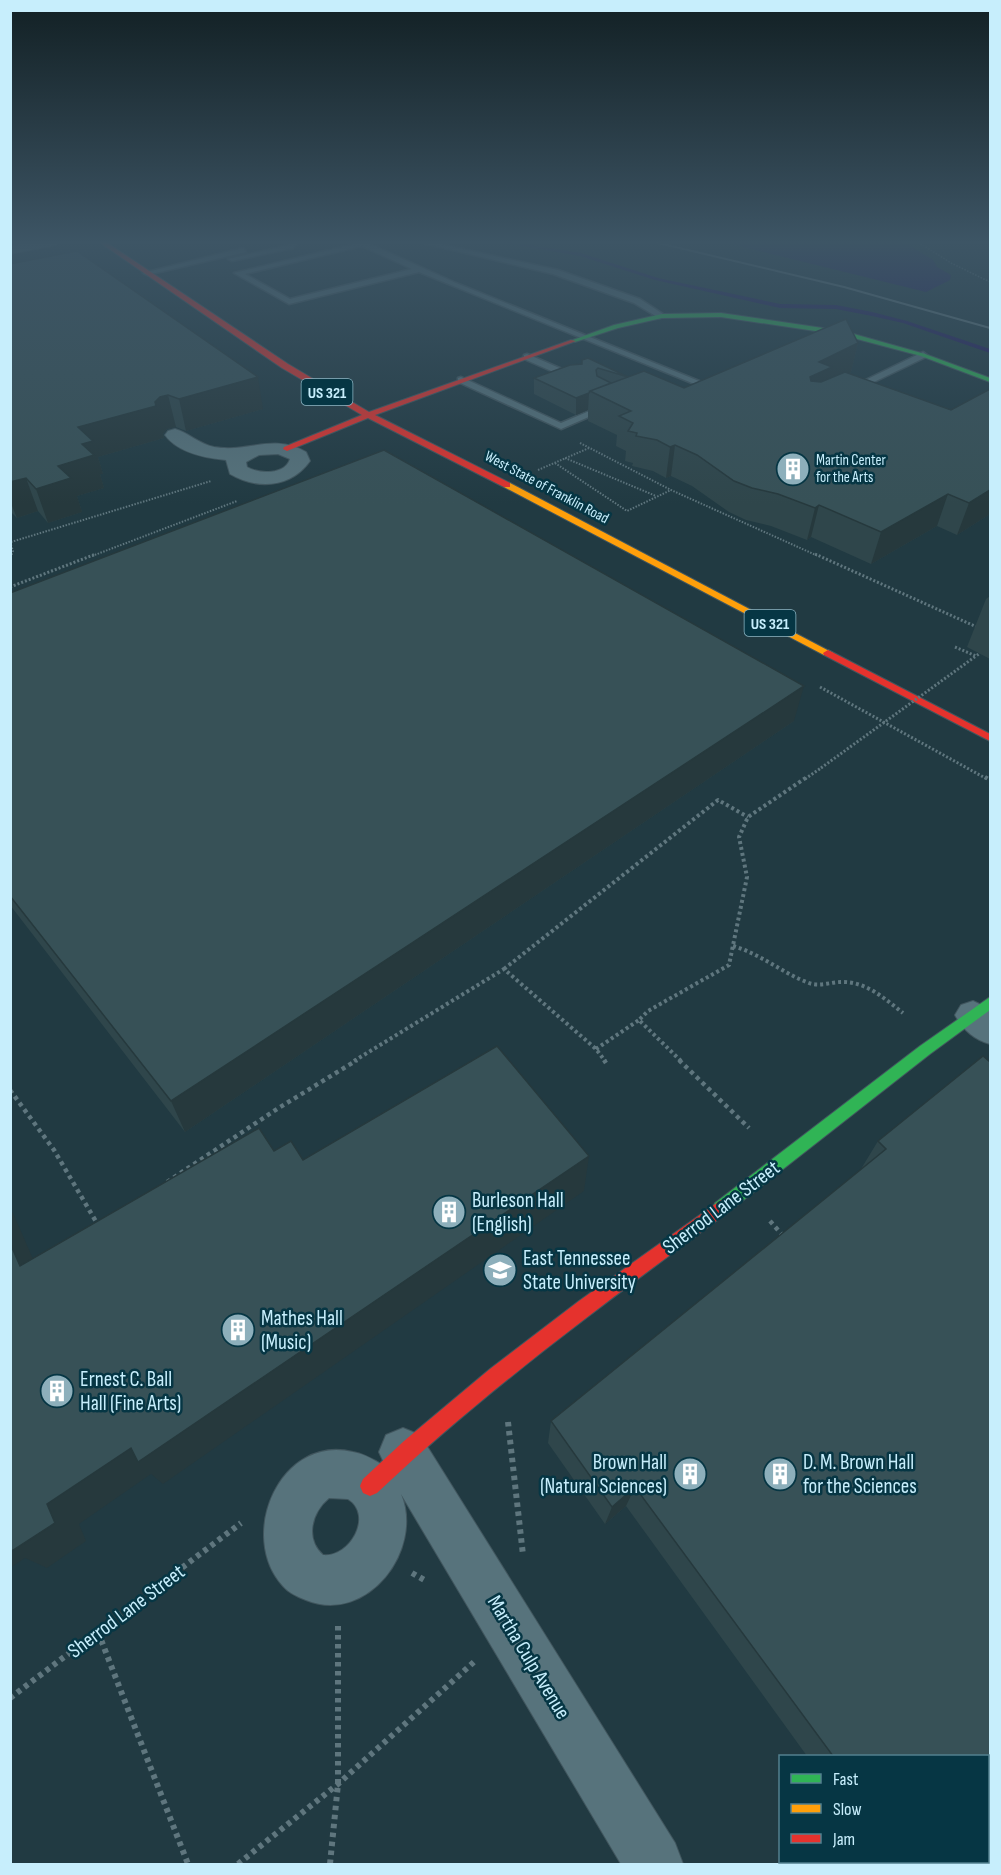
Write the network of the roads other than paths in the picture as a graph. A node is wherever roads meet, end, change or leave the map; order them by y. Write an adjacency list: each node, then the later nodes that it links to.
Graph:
1 (231, 330): 16 (main road, West State of Franklin Road / US 321)
2 (563, 330): 5 (lane)
3 (608, 330): 5 (main road)
4 (822, 330): 6 (main road)
5 (584, 338): 7 (main road); 8 (lane)
6 (922, 355): 12 (main road); 14 (lane)
7 (526, 357): 9 (lane); 10 (main road)
8 (686, 377): 11 (lane); 13 (lane)
9 (576, 379)
10 (461, 380): 15 (lane); 16 (main road)
11 (676, 381)
12 (990, 381)
13 (700, 383)
14 (841, 394)
15 (614, 404)
16 (370, 415): 18 (main road); 20 (main road, West State of Franklin Road / US 321)
17 (175, 435): 19 (street)
18 (287, 449): 19 (street); 19 (street)
19 (242, 455)
20 (990, 738)
21 (984, 1016): 22 (main road, Sherrod Lane Street)
22 (387, 1469): 22 (street); 23 (street, Martha Culp Avenue)
23 (654, 1864)

